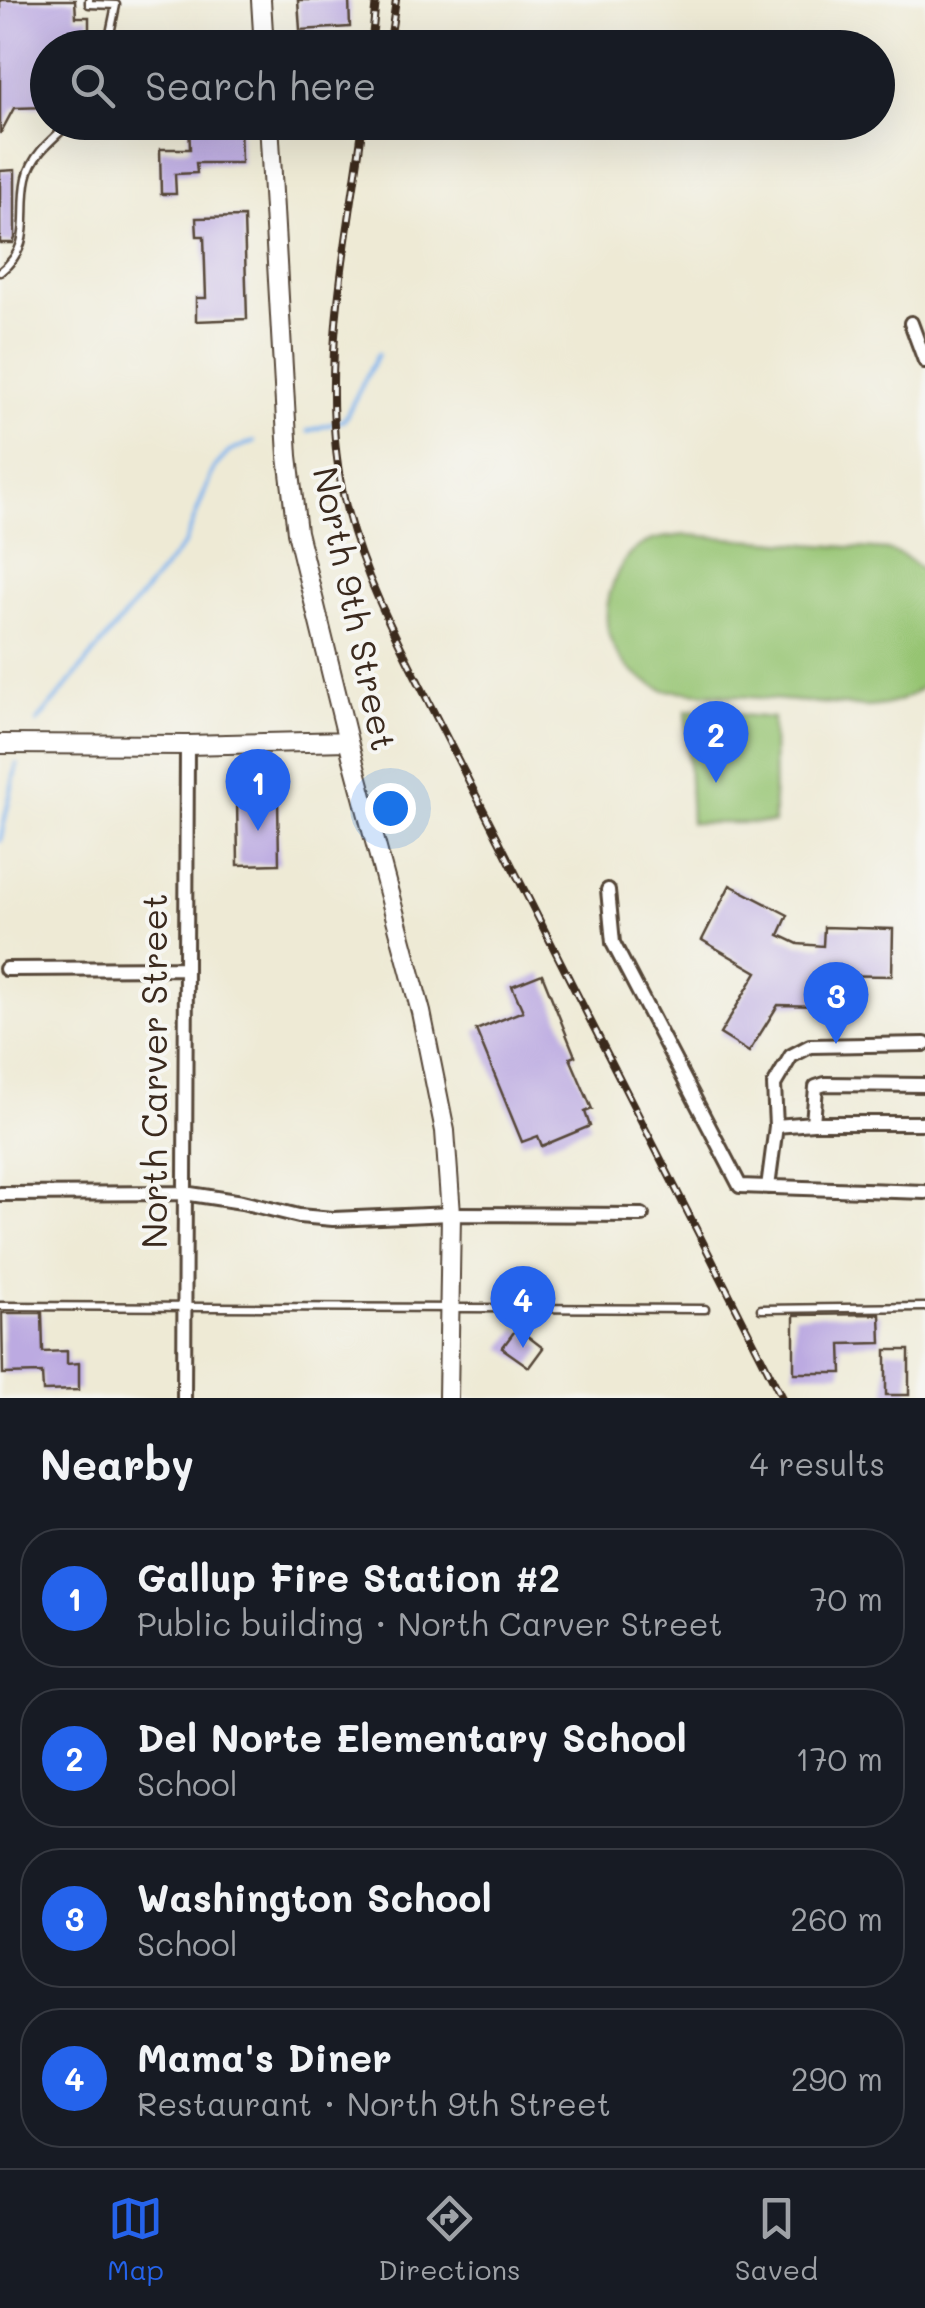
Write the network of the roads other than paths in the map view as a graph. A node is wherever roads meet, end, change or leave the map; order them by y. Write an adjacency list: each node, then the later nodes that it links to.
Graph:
1 (88, 0): 3 (lane)
2 (261, 0): 4 (main road)
3 (111, 30)
4 (263, 30)
5 (52, 140): 7 (lane)
6 (269, 140): 10 (main road, North 9th Street)
7 (0, 272)
8 (910, 323): 9 (street)
9 (925, 361)
10 (348, 740): 12 (main road); 25 (main road, North 9th Street)
11 (0, 744): 12 (main road)
12 (187, 745): 14 (street, North Carver Street)
13 (608, 890): 21 (street)
14 (186, 968): 15 (street); 23 (street, North Carver Street)
15 (6, 969)
16 (925, 1044): 20 (street)
17 (925, 1085): 18 (street)
18 (813, 1123): 19 (street); 20 (street)
19 (925, 1124)
20 (776, 1126): 21 (street)
21 (768, 1187): 22 (street)
22 (925, 1192)
23 (184, 1193): 24 (street); 25 (street); 29 (street, North Carver Street)
24 (0, 1194)
25 (450, 1214): 26 (street); 30 (main road, North 9th Street)
26 (642, 1216)
27 (0, 1306): 29 (lane)
28 (925, 1306): 32 (lane)
29 (184, 1308): 30 (lane); 33 (street, North Carver Street)
30 (449, 1309): 31 (lane); 34 (main road, North 9th Street)
31 (706, 1309)
32 (761, 1310)
33 (184, 1398)
34 (448, 1398)

